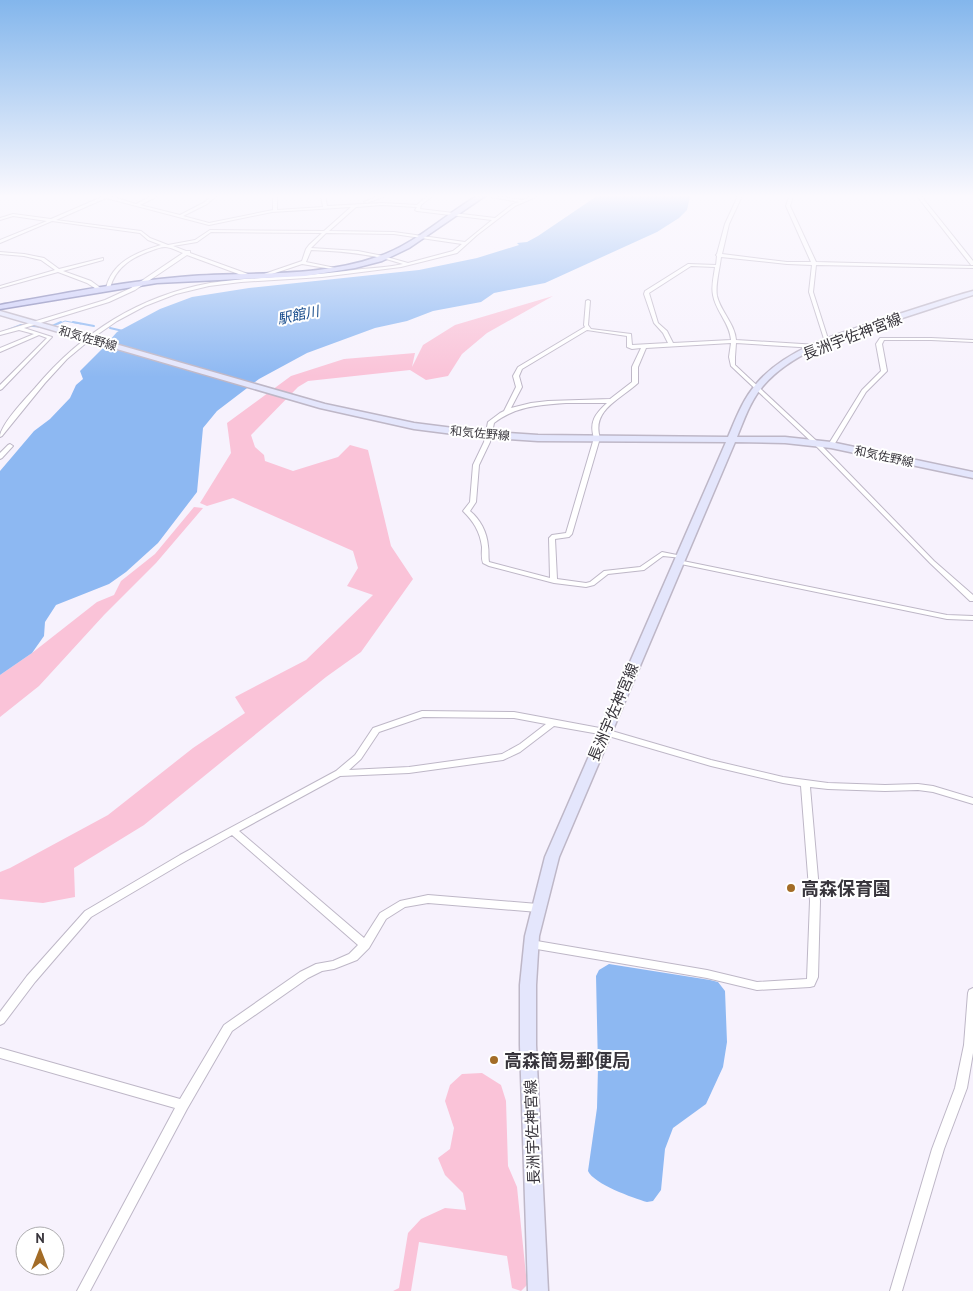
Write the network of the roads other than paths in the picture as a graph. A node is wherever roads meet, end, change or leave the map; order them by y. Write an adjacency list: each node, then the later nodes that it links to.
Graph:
1 (29, 256): 18 (street)
2 (138, 256): 24 (street)
3 (182, 256): 22 (street)
4 (199, 256): 20 (street)
5 (305, 256): 13 (street)
6 (379, 256): 11 (street)
7 (439, 256): 15 (street)
8 (718, 256): 16 (street)
9 (729, 256): 14 (street)
10 (811, 256): 14 (street)
11 (384, 257): 15 (street); 19 (main road)
12 (100, 258): 18 (street)
13 (303, 263): 19 (street); 21 (street)
14 (814, 263): 17 (street); 38 (street)
15 (409, 264): 19 (street)
16 (717, 266): 35 (street); 37 (street)
17 (973, 266)
18 (58, 271): 23 (street); 24 (street)
19 (338, 272): 21 (main road); 34 (street)
20 (246, 275): 21 (main road); 22 (main road)
21 (266, 275)
22 (143, 283): 24 (main road); 29 (street)
23 (0, 286)
24 (104, 288): 27 (main road)
25 (973, 293): 38 (main road, 長洲宇佐神宮線)
26 (588, 301): 31 (street)
27 (0, 307)
28 (0, 313): 29 (main road, 和気佐野線)
29 (34, 322): 30 (street); 34 (main road, 和気佐野線)
30 (17, 327): 32 (street); 33 (street)
31 (587, 328): 39 (street); 46 (street)
32 (0, 334)
33 (38, 334): 40 (street); 42 (street)
34 (87, 338): 47 (street); 48 (main road, 和気佐野線)
35 (734, 341): 37 (street); 38 (street); 43 (street)
36 (973, 342): 52 (street)
37 (671, 344): 39 (street)
38 (821, 344): 43 (main road, 長洲宇佐神宮線)
39 (644, 347): 45 (street)
40 (0, 350)
41 (0, 376): 42 (street)
42 (10, 376): 44 (street)
43 (758, 387): 50 (main road, 長洲宇佐神宮線); 51 (street)
44 (0, 388)
45 (612, 401): 46 (street); 49 (street)
46 (507, 411): 48 (street)
47 (0, 435)
48 (489, 435): 49 (main road, 和気佐野線); 57 (street)
49 (597, 438): 50 (main road, 和気佐野線); 57 (street)
50 (732, 438): 51 (main road, 和気佐野線); 56 (main road, 長洲宇佐神宮線)
51 (815, 443): 52 (main road, 和気佐野線); 58 (street)
52 (831, 444): 55 (main road, 和気佐野線)
53 (10, 446): 54 (street)
54 (0, 457)
55 (973, 475)
56 (679, 560): 57 (street); 59 (street); 61 (main road, 長洲宇佐神宮線)
57 (554, 581)
58 (973, 599)
59 (973, 618)
60 (553, 722): 61 (street); 62 (street); 62 (street)
61 (605, 732): 63 (street); 66 (main road, 長洲宇佐神宮線)
62 (339, 773): 65 (street)
63 (805, 783): 64 (street); 67 (street)
64 (973, 801)
65 (233, 831): 68 (street); 70 (street)
66 (538, 908): 67 (main road, 長洲宇佐神宮線); 68 (street)
67 (531, 944): 75 (main road, 長洲宇佐神宮線)
68 (365, 945): 73 (street)
69 (973, 993): 72 (street)
70 (0, 1020)
71 (0, 1053): 73 (street)
72 (968, 1068): 77 (street)
73 (183, 1105): 74 (street)
74 (83, 1291)
75 (538, 1291): 76 (street)
76 (545, 1291)
77 (896, 1291)

